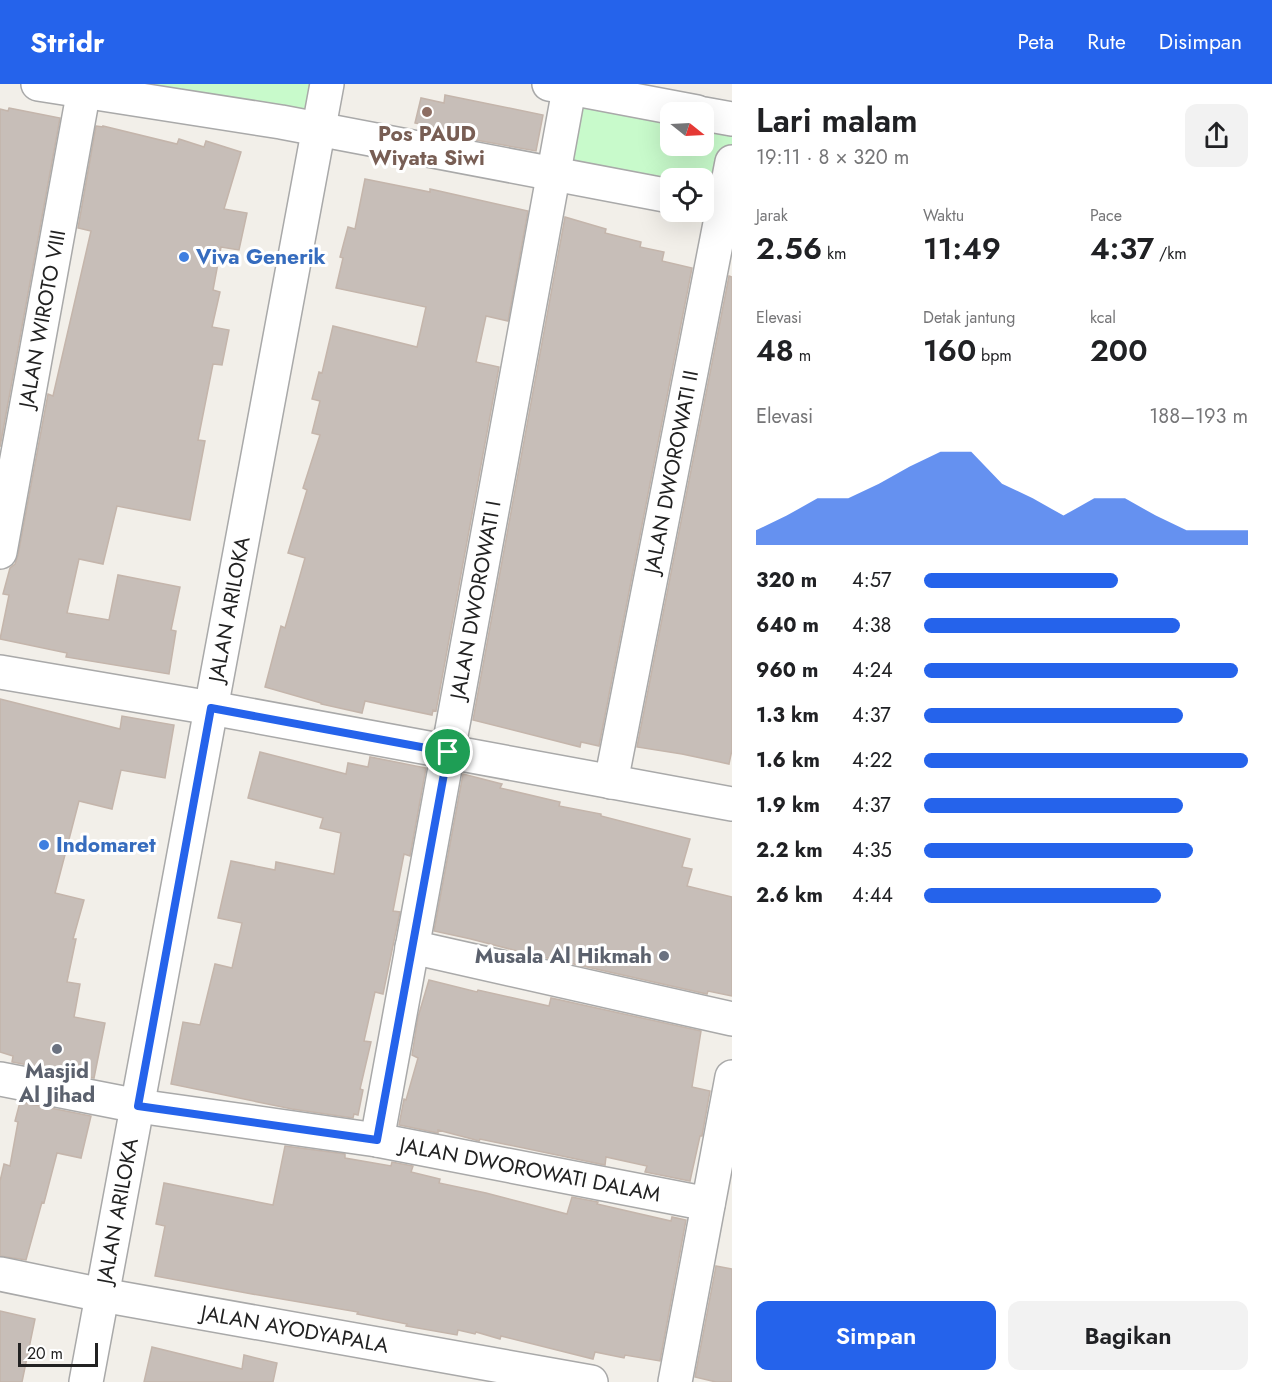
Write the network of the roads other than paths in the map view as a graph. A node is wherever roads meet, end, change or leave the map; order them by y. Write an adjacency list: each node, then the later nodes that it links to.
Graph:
1 (38, 84): 4 (street)
2 (327, 84): 8 (street, JALAN ARILOKA)
3 (562, 85): 5 (street); 10 (street, JALAN DWOROWATI I)
4 (84, 88): 8 (street); 13 (street, JALAN WIROTO VIII)
5 (660, 105)
6 (714, 116): 7 (street)
7 (732, 119)
8 (319, 129): 10 (street); 15 (street, JALAN ARILOKA)
9 (732, 162): 12 (street, JALAN DWOROWATI II)
10 (555, 174): 11 (street); 16 (street, JALAN DWOROWATI I)
11 (660, 194)
12 (720, 205): 17 (street, JALAN DWOROWATI II)
13 (0, 552)
14 (0, 672): 15 (street)
15 (211, 708): 16 (street); 23 (street, JALAN ARILOKA)
16 (448, 752): 17 (street); 19 (street, JALAN DWOROWATI I)
17 (611, 782): 18 (street)
18 (732, 804)
19 (412, 947): 20 (street); 24 (street, JALAN DWOROWATI I)
20 (732, 1019)
21 (732, 1077): 25 (street)
22 (0, 1078): 23 (street, JALAN DWOROWATI DALAM)
23 (138, 1106): 24 (street, JALAN DWOROWATI DALAM); 27 (street, JALAN ARILOKA)
24 (377, 1140): 25 (street, JALAN DWOROWATI DALAM)
25 (708, 1204): 30 (street)
26 (0, 1274): 27 (street, JALAN AYODYAPALA)
27 (102, 1295): 28 (street, JALAN ARILOKA); 29 (street, JALAN AYODYAPALA)
28 (86, 1382)
29 (591, 1382)
30 (675, 1382)

